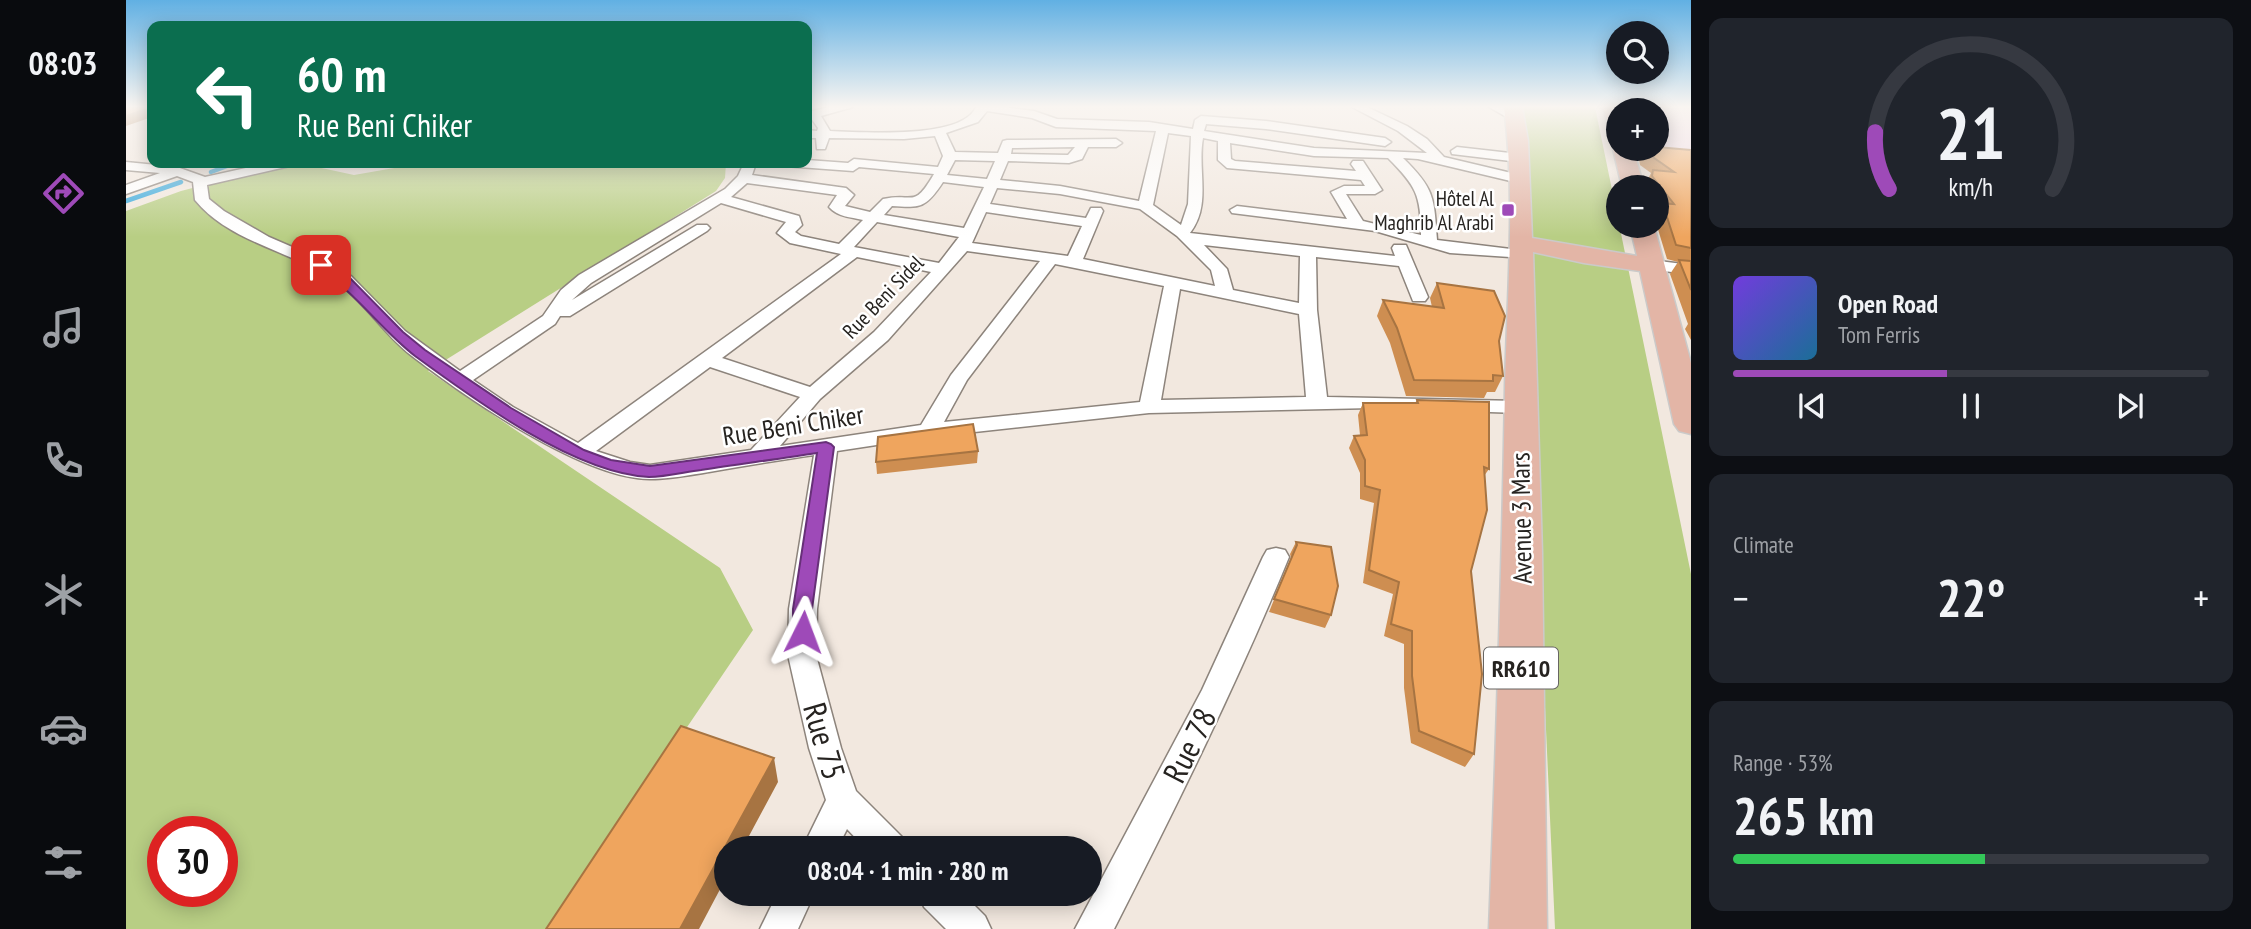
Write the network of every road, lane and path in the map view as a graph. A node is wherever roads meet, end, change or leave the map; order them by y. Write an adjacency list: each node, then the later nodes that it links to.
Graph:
1 (819, 150): 20 (street)
2 (857, 150): 24 (street)
3 (947, 150): 18 (street)
4 (1079, 150): 12 (street)
5 (1149, 150): 35 (street)
6 (1195, 150): 42 (street)
7 (1225, 150): 28 (street)
8 (1303, 150): 13 (street)
9 (1418, 150): 14 (street)
10 (1430, 150): 14 (street)
11 (1517, 150): 23 (main road, Avenue 3 Mars / RR610)
12 (1005, 152): 18 (street); 30 (street, Rue Beni Sidel)
13 (1314, 152): 16 (street)
14 (1434, 153): 17 (street); 23 (street); 23 (street)
15 (1669, 153): 19 (street)
16 (1351, 154): 17 (street); 28 (street)
17 (1391, 154): 45 (street)
18 (950, 156): 27 (street)
19 (1691, 157)
20 (814, 165): 24 (street)
21 (126, 166): 26 (street)
22 (263, 168): 29 (street)
23 (1519, 168): 46 (main road, Avenue 3 Mars / RR610)
24 (853, 169): 27 (street)
25 (747, 170): 33 (street); 37 (street)
26 (177, 171): 29 (street); 31 (street)
27 (941, 175): 30 (street); 37 (street)
28 (1367, 176): 39 (street)
29 (201, 182): 61 (street, Rue Beni Chiker)
30 (993, 183): 32 (street); 34 (street, Rue Beni Sidel)
31 (126, 190)
32 (1101, 197): 35 (street); 38 (street)
33 (722, 198): 47 (street); 59 (street)
34 (979, 206): 38 (street); 44 (street, Rue Beni Sidel)
35 (1145, 206): 42 (street)
36 (1237, 210): 39 (street)
37 (874, 218): 44 (street); 47 (street)
38 (1092, 223): 51 (street)
39 (1358, 225): 41 (street)
40 (702, 228): 59 (street)
41 (1396, 231): 45 (street); 50 (street)
42 (1185, 236): 48 (street); 56 (street)
43 (1645, 238): 52 (main road)
44 (967, 240): 49 (street); 53 (street, Rue Beni Sidel)
45 (1430, 243): 46 (street)
46 (1519, 248): 52 (main road); 66 (main road, Avenue 3 Mars / RR610)
47 (849, 250): 53 (street); 60 (street)
48 (1308, 251): 50 (street); 58 (street)
49 (1051, 258): 51 (street); 68 (street)
50 (1404, 262): 57 (street)
51 (1073, 263): 55 (street)
52 (1651, 265): 54 (street); 62 (main road)
53 (942, 269): 63 (street, Rue Beni Sidel)
54 (1691, 270)
55 (1173, 283): 56 (street); 65 (street)
56 (1225, 293): 58 (street)
57 (1419, 297)
58 (1308, 310): 64 (street)
59 (549, 320): 61 (street)
60 (709, 360): 63 (street); 70 (street)
61 (460, 380): 70 (street, Rue Beni Chiker)
62 (1686, 390): 67 (main road)
63 (813, 395): 71 (street, Rue Beni Sidel)
64 (1317, 404): 65 (street, Rue Beni Chiker); 66 (street, Rue Beni Chiker)
65 (1149, 407): 68 (street, Rue Beni Chiker)
66 (1519, 407): 81 (main road, Avenue 3 Mars / RR610)
67 (1691, 424)
68 (929, 430): 69 (street, Rue Beni Chiker)
69 (826, 447): 71 (street, Rue Beni Chiker); 73 (street, Rue 75)
70 (579, 453): 71 (street, Rue Beni Chiker)
71 (758, 457)
72 (1276, 557): 80 (street, Rue 78)
73 (843, 801): 74 (street); 75 (street, Rue 75)
74 (826, 836)
75 (877, 836)
76 (790, 906): 78 (street)
77 (949, 906): 79 (street)
78 (779, 929)
79 (972, 929)
80 (1094, 929)
81 (1518, 929)

